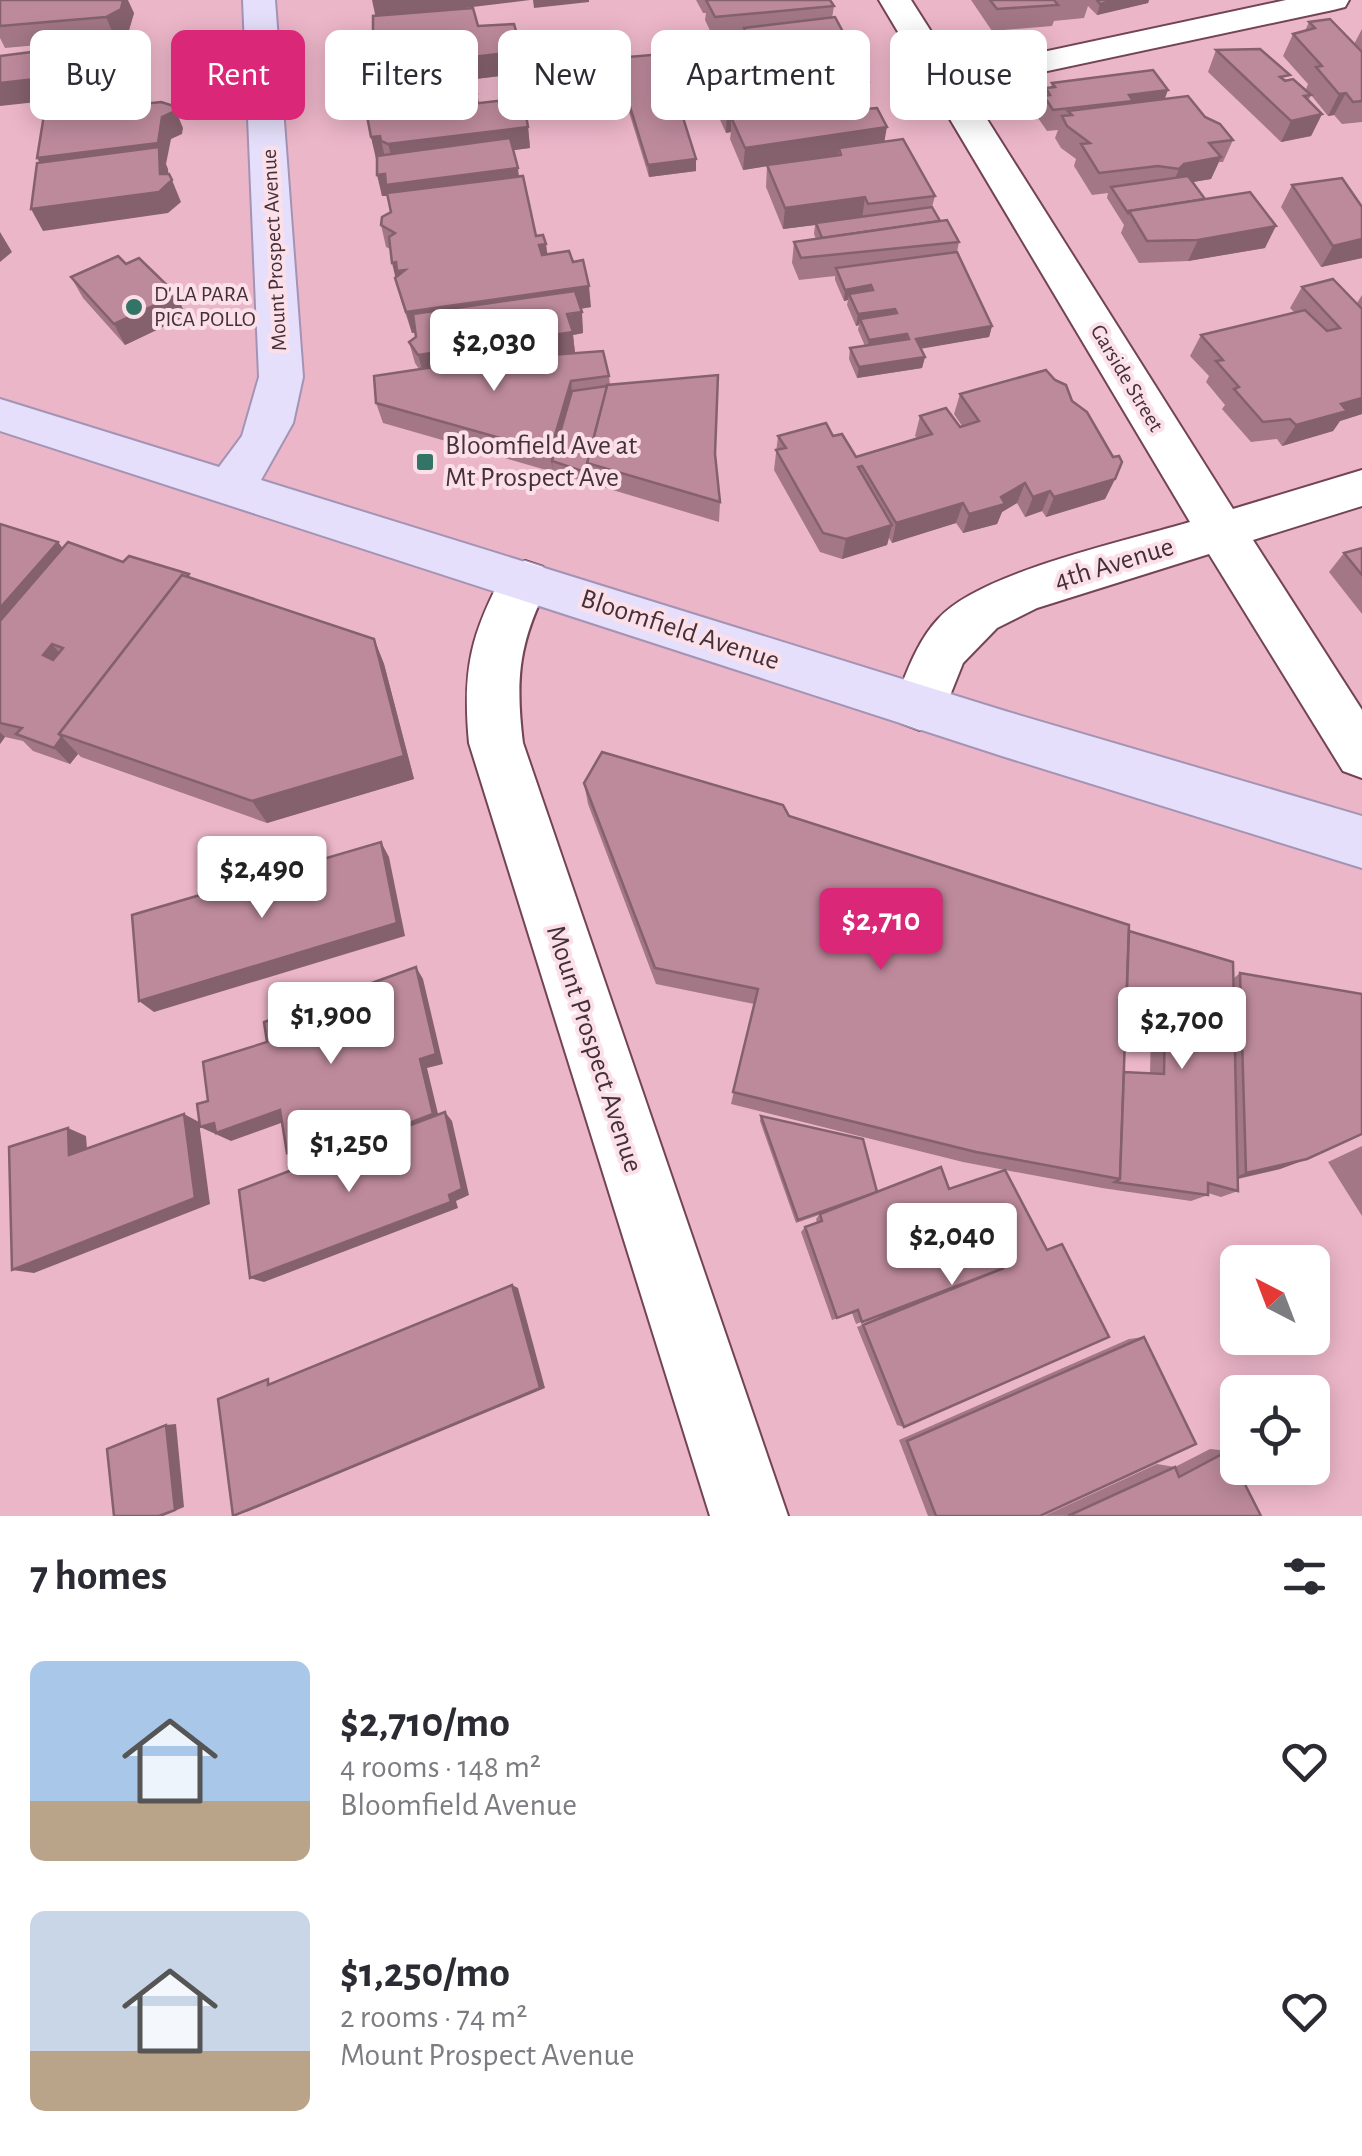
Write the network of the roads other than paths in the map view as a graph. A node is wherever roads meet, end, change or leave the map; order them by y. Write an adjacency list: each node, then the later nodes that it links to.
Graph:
1 (260, 0): 8 (main road, Mount Prospect Avenue)
2 (896, 0): 4 (street, Garside Street)
3 (1333, 0): 5 (street)
4 (914, 30)
5 (1047, 61)
6 (970, 120): 10 (street, Garside Street)
7 (0, 415): 8 (main road, Bloomfield Avenue)
8 (230, 486): 11 (main road, Bloomfield Avenue)
9 (1362, 488): 10 (street, 4th Avenue)
10 (1220, 532): 12 (street, 4th Avenue); 13 (street, Garside Street)
11 (525, 581): 12 (main road, Bloomfield Avenue); 15 (street, Mount Prospect Avenue)
12 (920, 707): 14 (main road, Bloomfield Avenue)
13 (1362, 754)
14 (1362, 842)
15 (749, 1516)

